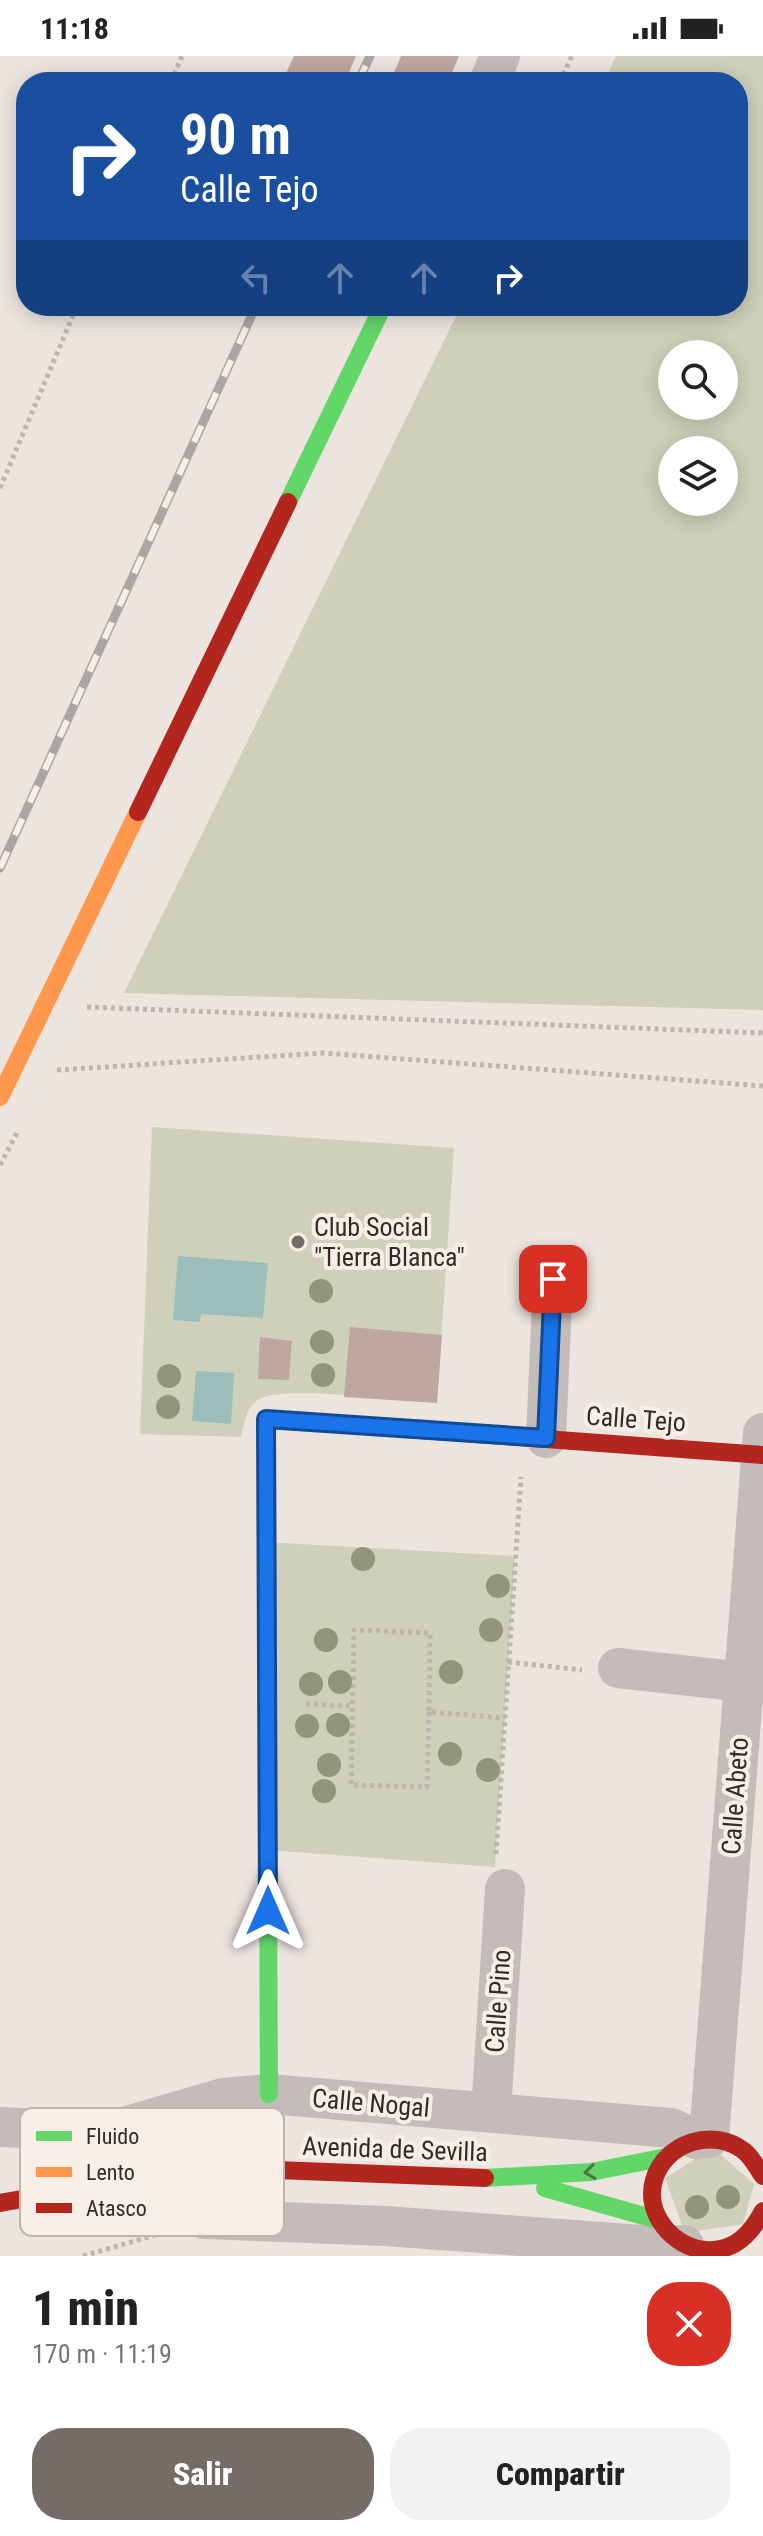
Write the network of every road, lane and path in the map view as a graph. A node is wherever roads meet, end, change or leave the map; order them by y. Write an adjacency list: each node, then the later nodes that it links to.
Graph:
1 (73, 316): 3 (path)
2 (378, 316): 6 (street)
3 (0, 488)
4 (87, 1007): 5 (path)
5 (763, 1033)
6 (16, 1065): 7 (path); 8 (street)
7 (763, 1086)
8 (0, 1097)
9 (553, 1279): 10 (street)
10 (535, 1438): 11 (street, Calle Tejo); 12 (path); 18 (street, Calle Tejo)
11 (762, 1448): 14 (street, Calle Abeto)
12 (508, 1662): 13 (path); 16 (path)
13 (618, 1668): 14 (street)
14 (753, 1684): 23 (street, Calle Abeto)
15 (429, 1712): 15 (path); 16 (path)
16 (505, 1718): 17 (path)
17 (505, 1889): 20 (street, Calle Pino)
18 (269, 2094): 19 (street, Calle Nogal); 20 (street, Calle Nogal)
19 (189, 2108)
20 (491, 2112): 23 (street, Calle Nogal)
21 (0, 2127): 22 (street, Calle Nogal)
22 (20, 2128)
23 (696, 2143): 24 (street, Calle Nogal); 26 (street, one-way to 26); 32 (street)
24 (762, 2161)
25 (284, 2172): 26 (street, Avenida de Sevilla)
26 (503, 2179): 32 (street)
27 (20, 2199): 28 (street, Avenida de Sevilla)
28 (0, 2203)
29 (284, 2222): 32 (street)
30 (148, 2236): 33 (path)
31 (748, 2238): 32 (street)
32 (680, 2242)
33 (83, 2256)

